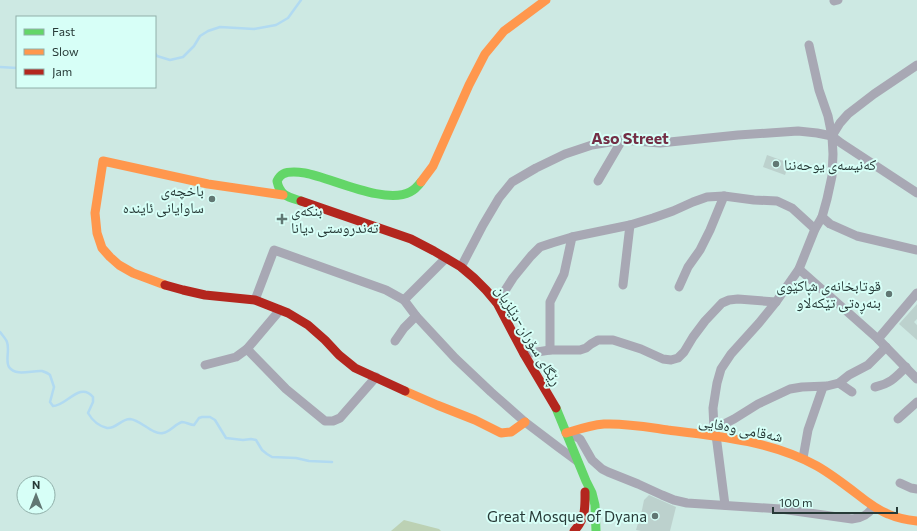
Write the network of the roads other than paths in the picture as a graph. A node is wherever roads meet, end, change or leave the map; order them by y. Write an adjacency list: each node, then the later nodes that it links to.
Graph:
1 (546, 0): 8 (street)
2 (809, 45): 4 (street)
3 (917, 65): 4 (street)
4 (832, 136): 5 (street); 7 (street); 10 (street)
5 (622, 140): 6 (street); 16 (street)
6 (598, 181)
7 (917, 193)
8 (283, 195): 15 (street, ڕێگای سۆران-دێلزیان); 21 (street, ڕێگای سۆران-دێلزیان)
9 (724, 196): 11 (street); 12 (street); 19 (street)
10 (822, 217): 12 (street); 14 (street)
11 (630, 225): 13 (street); 18 (street)
12 (815, 229): 17 (street)
13 (572, 237): 24 (street); 31 (street)
14 (917, 250)
15 (446, 258): 16 (street, ڕێگای سۆران-دێلزیان); 22 (street)
16 (461, 267): 24 (street, ڕێگای سۆران-دێلزیان)
17 (799, 269): 23 (street); 27 (street)
18 (623, 285)
19 (679, 287)
20 (917, 293): 27 (street)
21 (255, 300): 22 (street); 25 (street)
22 (404, 300): 26 (street)
23 (776, 302): 31 (street); 44 (street)
24 (497, 303): 32 (street, ڕێگای سۆران-دێلزیان)
25 (280, 310): 30 (street); 35 (street)
26 (416, 316): 28 (street); 43 (street)
27 (878, 339): 29 (street)
28 (395, 340)
29 (886, 347): 34 (street); 37 (street)
30 (247, 349): 33 (street); 35 (street)
31 (550, 350): 32 (street)
32 (524, 354): 45 (street, ڕێگای سۆران-دێلزیان)
33 (205, 366)
34 (906, 367): 36 (street); 39 (street)
35 (376, 377): 43 (street)
36 (917, 379)
37 (838, 383): 38 (street); 40 (street)
38 (823, 387): 44 (street); 46 (street)
39 (875, 387)
40 (852, 392)
41 (917, 402): 42 (street)
42 (898, 419)
43 (525, 422): 47 (street)
44 (715, 432): 45 (street, شەقامی وەفایی); 46 (street, شەقامی وەفایی); 51 (street)
45 (567, 434): 47 (street, ڕێگای سۆران-دێلزیان); 51 (street)
46 (803, 458): 52 (street, شەقامی وەفایی)
47 (577, 461): 48 (street, ڕێگای سۆران-دێلزیان)
48 (586, 481): 54 (street, ڕێگای سۆران-دێلزیان); 55 (street, ڕێگای سۆران-دێلزیان)
49 (900, 483): 50 (street)
50 (917, 489)
51 (725, 505): 52 (street)
52 (873, 507): 53 (street, شەقامی وەفایی)
53 (917, 521)
54 (574, 531)
55 (596, 531)

